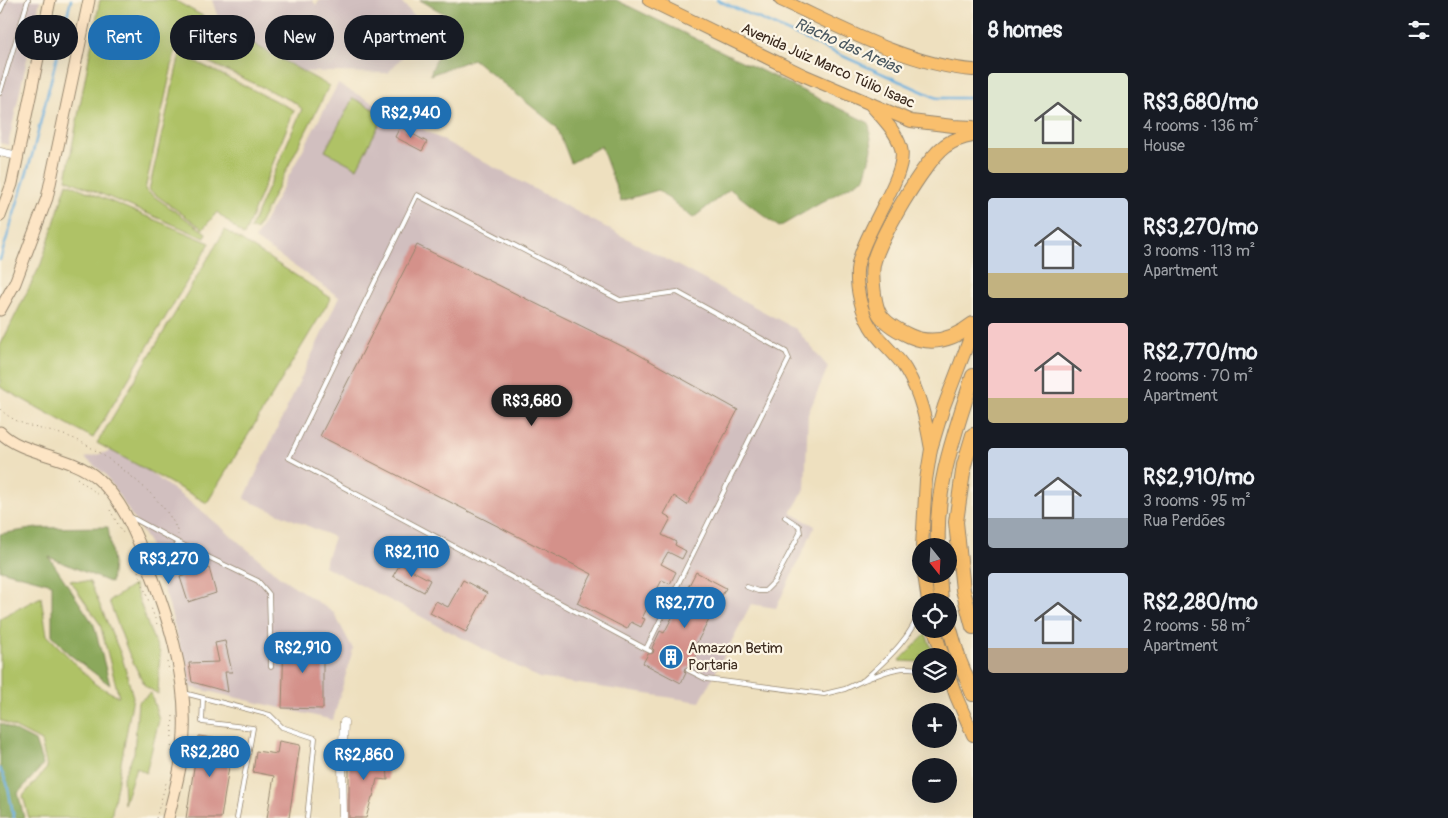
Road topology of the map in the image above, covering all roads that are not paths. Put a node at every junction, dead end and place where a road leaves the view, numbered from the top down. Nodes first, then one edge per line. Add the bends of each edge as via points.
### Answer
1 (5, 0) edge
2 (28, 0) edge
3 (50, 0) edge
4 (89, 0) edge
5 (649, 0) edge
6 (781, 0) edge
7 (659, 4) edge
8 (0, 11) edge
9 (973, 70) edge
10 (0, 93) edge
11 (871, 105) junction
12 (973, 127) edge
13 (973, 135) edge
14 (0, 152) edge
15 (18, 156) junction
16 (0, 216) edge
17 (0, 310) edge
18 (973, 324) edge
19 (973, 330) edge
20 (973, 376) edge
21 (973, 435) edge
22 (3, 437) edge
23 (931, 449) junction
24 (125, 514) junction
25 (784, 517) dead end
26 (922, 538) edge
27 (937, 538) edge
28 (179, 543) junction
29 (151, 574) junction
30 (746, 587) dead end
31 (973, 627) edge
32 (912, 628) edge
33 (953, 638) edge
34 (648, 650) joint
35 (271, 667) dead end
36 (912, 667) edge
37 (688, 670) dead end
38 (864, 680) junction
39 (182, 692) junction
40 (953, 693) edge
41 (955, 693) edge
42 (973, 694) edge
43 (956, 696) junction
44 (203, 698) junction
45 (344, 722) dead end
46 (973, 735) edge
47 (168, 818) edge
48 (237, 818) edge
49 (307, 818) edge
50 (343, 818) edge

1 - 8 lane
2 - 10 lane
3 - 15 main road
4 - 17 main road via 48,198 15,283
5 - 7 main road, Avenida Juiz Marco Túlio Isaac
6 - 9 main road via 902,54 952,68
7 - 11 main road, Avenida Juiz Marco Túlio Isaac
11 - 12 main road, Avenida Juiz Marco Túlio Isaac via 911,122
11 - 23 main road via 895,134 902,149 902,162 861,253 857,270 858,289 870,326 905,368 918,393
13 - 18 highway via 944,146 930,162 891,224 872,266 878,311 900,332 932,342 964,332
14 - 15 street
15 - 16 main road
19 - 23 main road
20 - 27 highway via 945,464 936,523
21 - 31 highway via 964,465 956,522 963,590
22 - 24 main road via 84,468 99,479
23 - 26 main road
24 - 28 lane
24 - 29 main road
25 - 30 lane via 799,526 800,533 778,574 765,591
28 - 29 lane
28 - 35 lane via 264,586 269,594
29 - 39 main road via 167,616
32 - 38 lane via 906,639
33 - 42 highway
34 - 34 lane via 789,359 786,352 677,292 620,300 417,195 289,458
36 - 38 lane via 893,669
37 - 38 lane via 706,679 824,694
39 - 44 lane
39 - 47 main road via 182,755
40 - 43 lane
41 - 43 main road
43 - 46 main road
44 - 48 lane via 202,722 253,728
44 - 49 lane via 270,714 282,727 315,738
45 - 50 street

